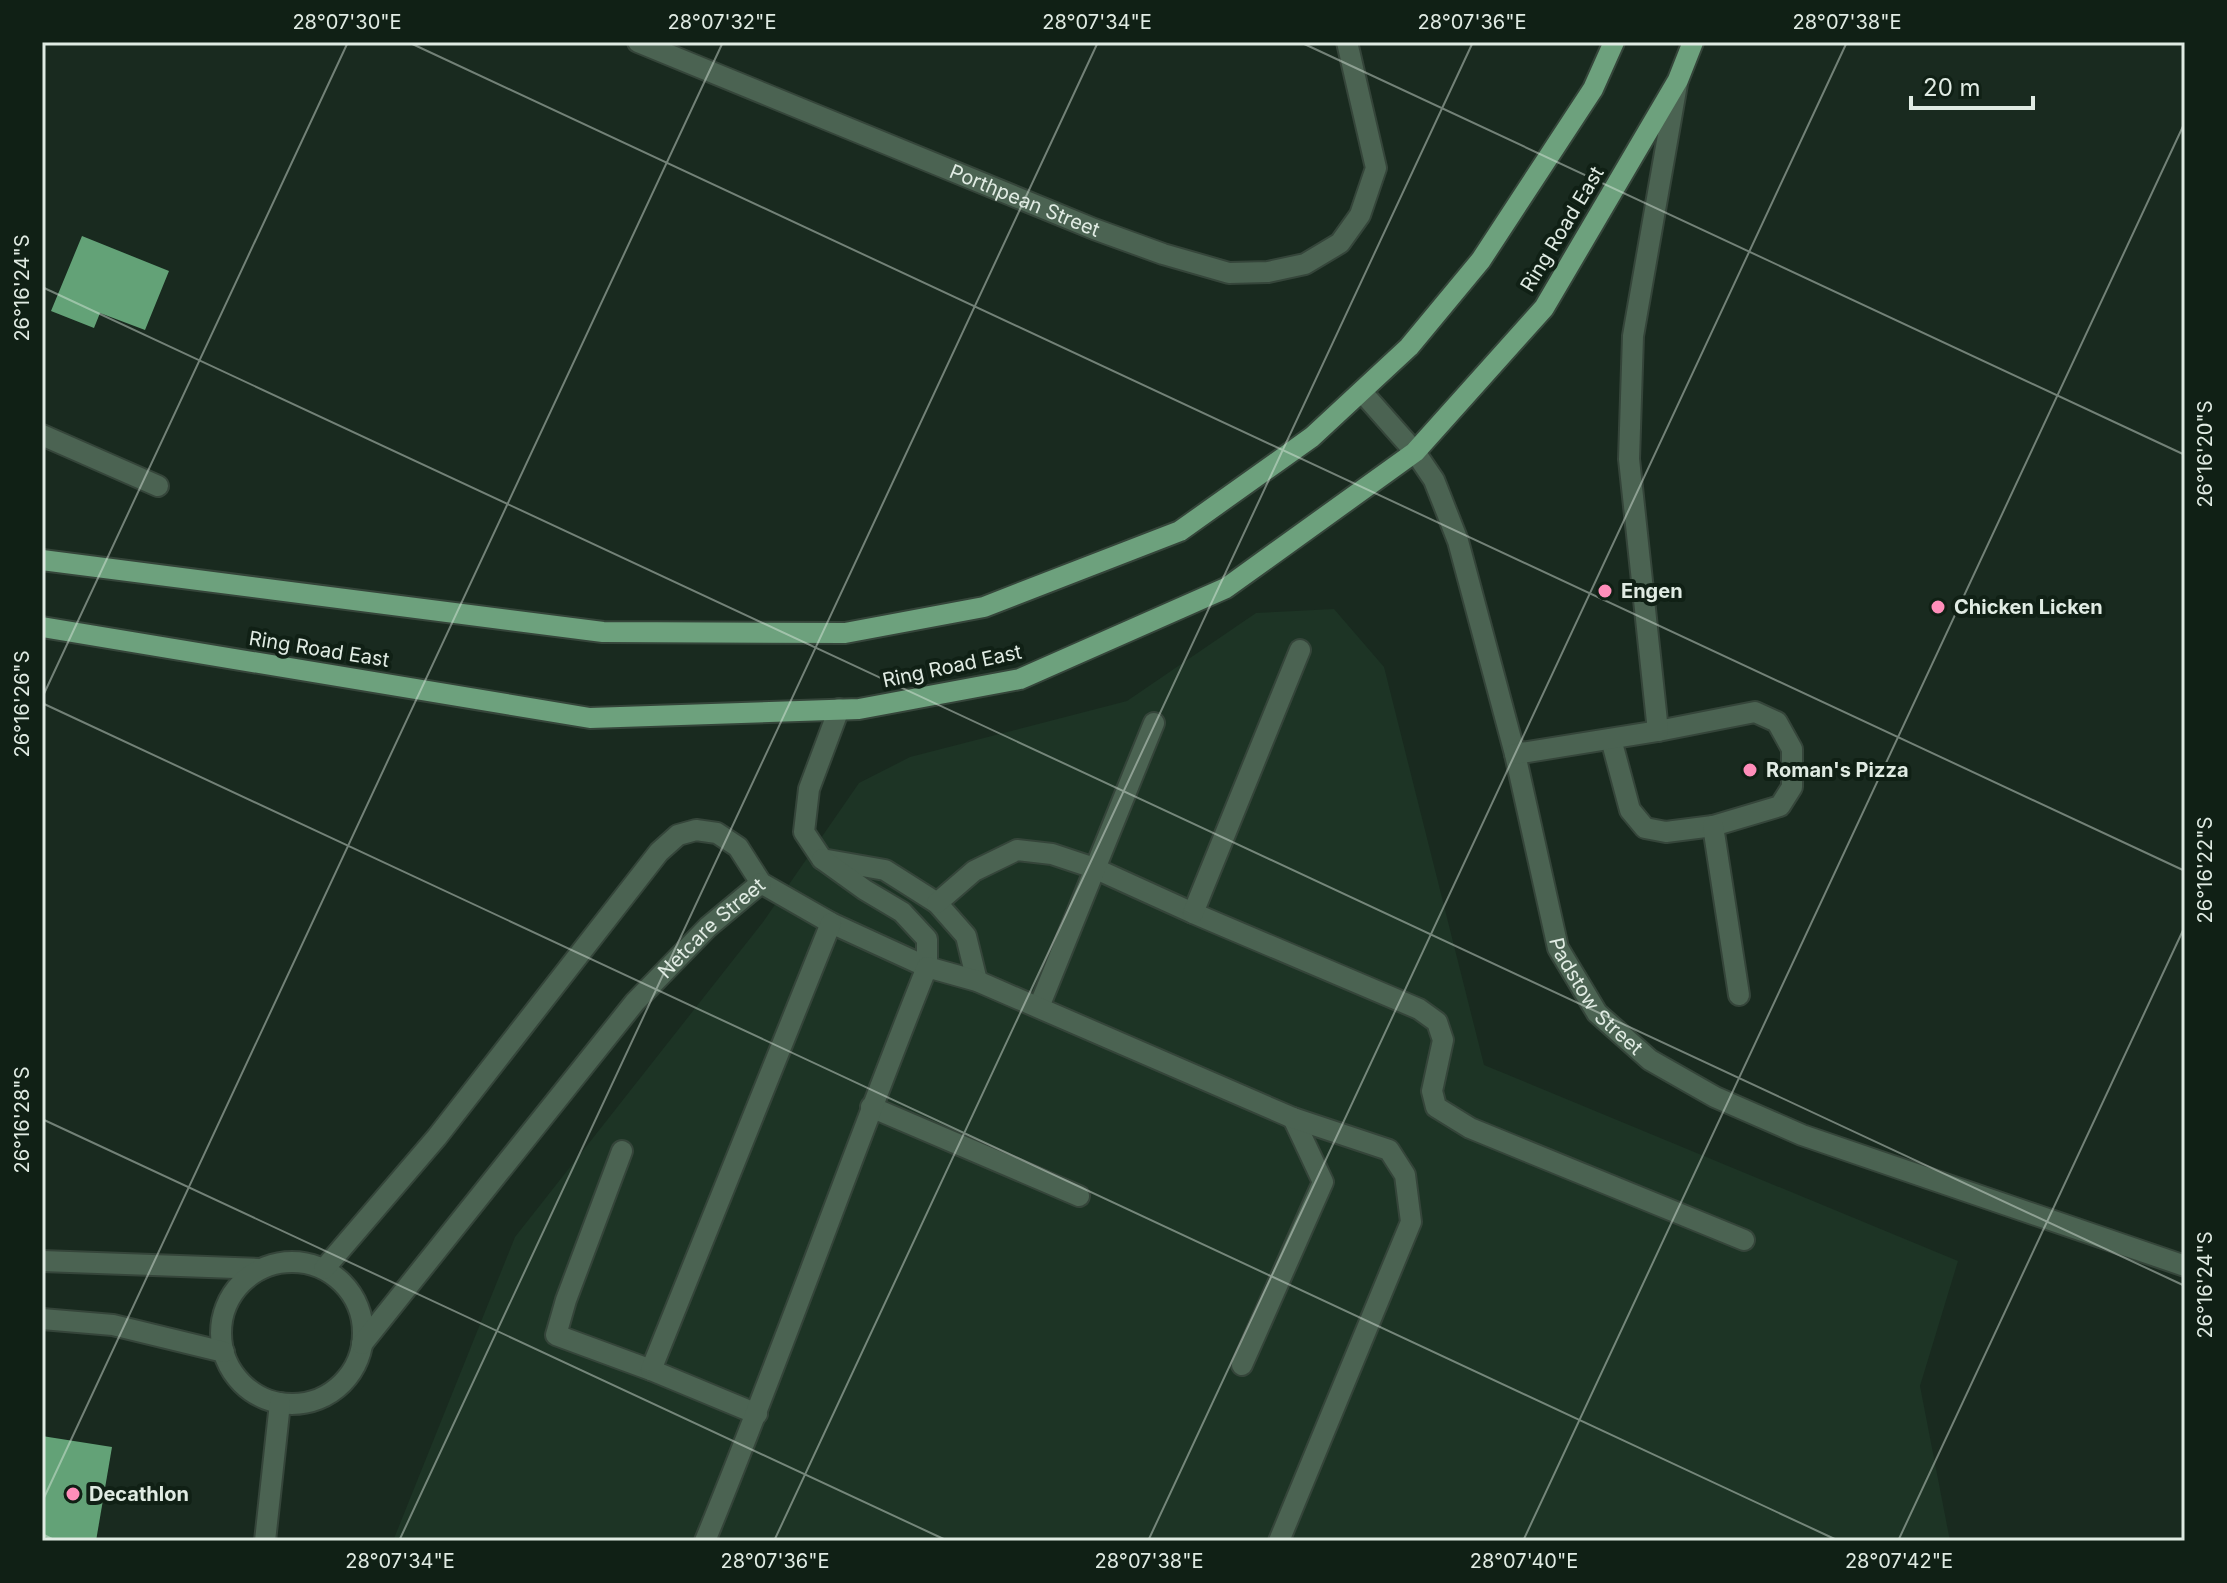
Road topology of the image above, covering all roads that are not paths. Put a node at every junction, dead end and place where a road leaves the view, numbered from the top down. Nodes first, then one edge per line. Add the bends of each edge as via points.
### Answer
1 (638, 42) edge
2 (1347, 42) edge
3 (1614, 42) edge
4 (1693, 42) edge
5 (1678, 80) junction
6 (1362, 392) junction
7 (42, 435) edge
8 (1415, 452) junction
9 (158, 486) dead end
10 (42, 560) edge
11 (42, 627) edge
12 (1300, 650) dead end
13 (839, 709) junction
14 (1154, 723) dead end
15 (1658, 731) junction
16 (1611, 739) junction
17 (1515, 754) junction
18 (1713, 826) junction
19 (822, 859) junction
20 (1094, 868) junction
21 (761, 883) junction
22 (937, 903) junction
23 (1193, 913) junction
24 (831, 923) junction
25 (927, 967) junction
26 (977, 981) junction
27 (1739, 995) dead end
28 (1039, 1007) junction
29 (871, 1107) junction
30 (1293, 1118) junction
31 (622, 1151) dead end
32 (1079, 1196) dead end
33 (1744, 1240) dead end
34 (42, 1261) edge
35 (2185, 1266) edge
36 (260, 1269) junction
37 (324, 1269) junction
38 (42, 1319) edge
39 (362, 1344) junction
40 (224, 1352) junction
41 (1242, 1365) dead end
42 (651, 1370) junction
43 (280, 1403) junction
44 (757, 1414) junction
45 (265, 1541) edge
46 (705, 1541) edge
47 (1279, 1541) edge

1 - 2 street, Porthpean Street via 1094,229 1229,273 1305,264 1340,243 1360,215 1376,168
3 - 6 main road via 1593,89 1481,260 1409,347
4 - 5 main road, Ring Road East
5 - 8 main road, Ring Road East via 1544,308
5 - 15 street via 1633,336 1629,443
6 - 8 street, Padstow Street
6 - 10 main road via 1312,437 1180,531 984,607 845,633 603,632
7 - 9 street
8 - 13 main road, Ring Road East via 1226,588 1020,679
8 - 17 street, Padstow Street via 1434,480 1458,541
11 - 13 main road, Ring Road East via 590,718
12 - 23 street
13 - 19 street via 809,789 804,832
14 - 20 street
15 - 16 street
15 - 18 street via 1755,712 1777,722 1792,749 1792,787 1780,806
16 - 17 street
16 - 18 street via 1630,810 1645,828 1666,832
17 - 35 street, Padstow Street via 1558,948 1597,1013 1650,1060 1715,1097 1802,1135
18 - 27 street
19 - 22 street via 885,870
19 - 25 street via 902,912 927,939
20 - 22 street via 1052,854 1017,850 974,871
20 - 23 street
20 - 28 street
21 - 24 street
21 - 37 street, Netcare Street via 738,847 717,833 696,830 678,835 659,852 437,1137
21 - 39 street, Netcare Street via 708,927 635,1002
22 - 26 street via 966,936
23 - 33 street via 1419,1009 1437,1022 1443,1040 1432,1091 1436,1107 1450,1118
24 - 25 street
24 - 42 street
25 - 26 street
25 - 29 street
26 - 28 street
28 - 30 street
29 - 32 street
29 - 44 street
30 - 41 street via 1323,1182
30 - 47 street via 1389,1150 1405,1175 1411,1222
31 - 42 street via 556,1335
34 - 36 street
36 - 37 street via 280,1262
36 - 40 street via 228,1300 221,1321
37 - 39 street via 355,1300
38 - 40 street via 113,1325
39 - 43 street via 342,1383 324,1396
40 - 43 street via 241,1382 258,1396
42 - 44 street
43 - 45 street
44 - 46 street

